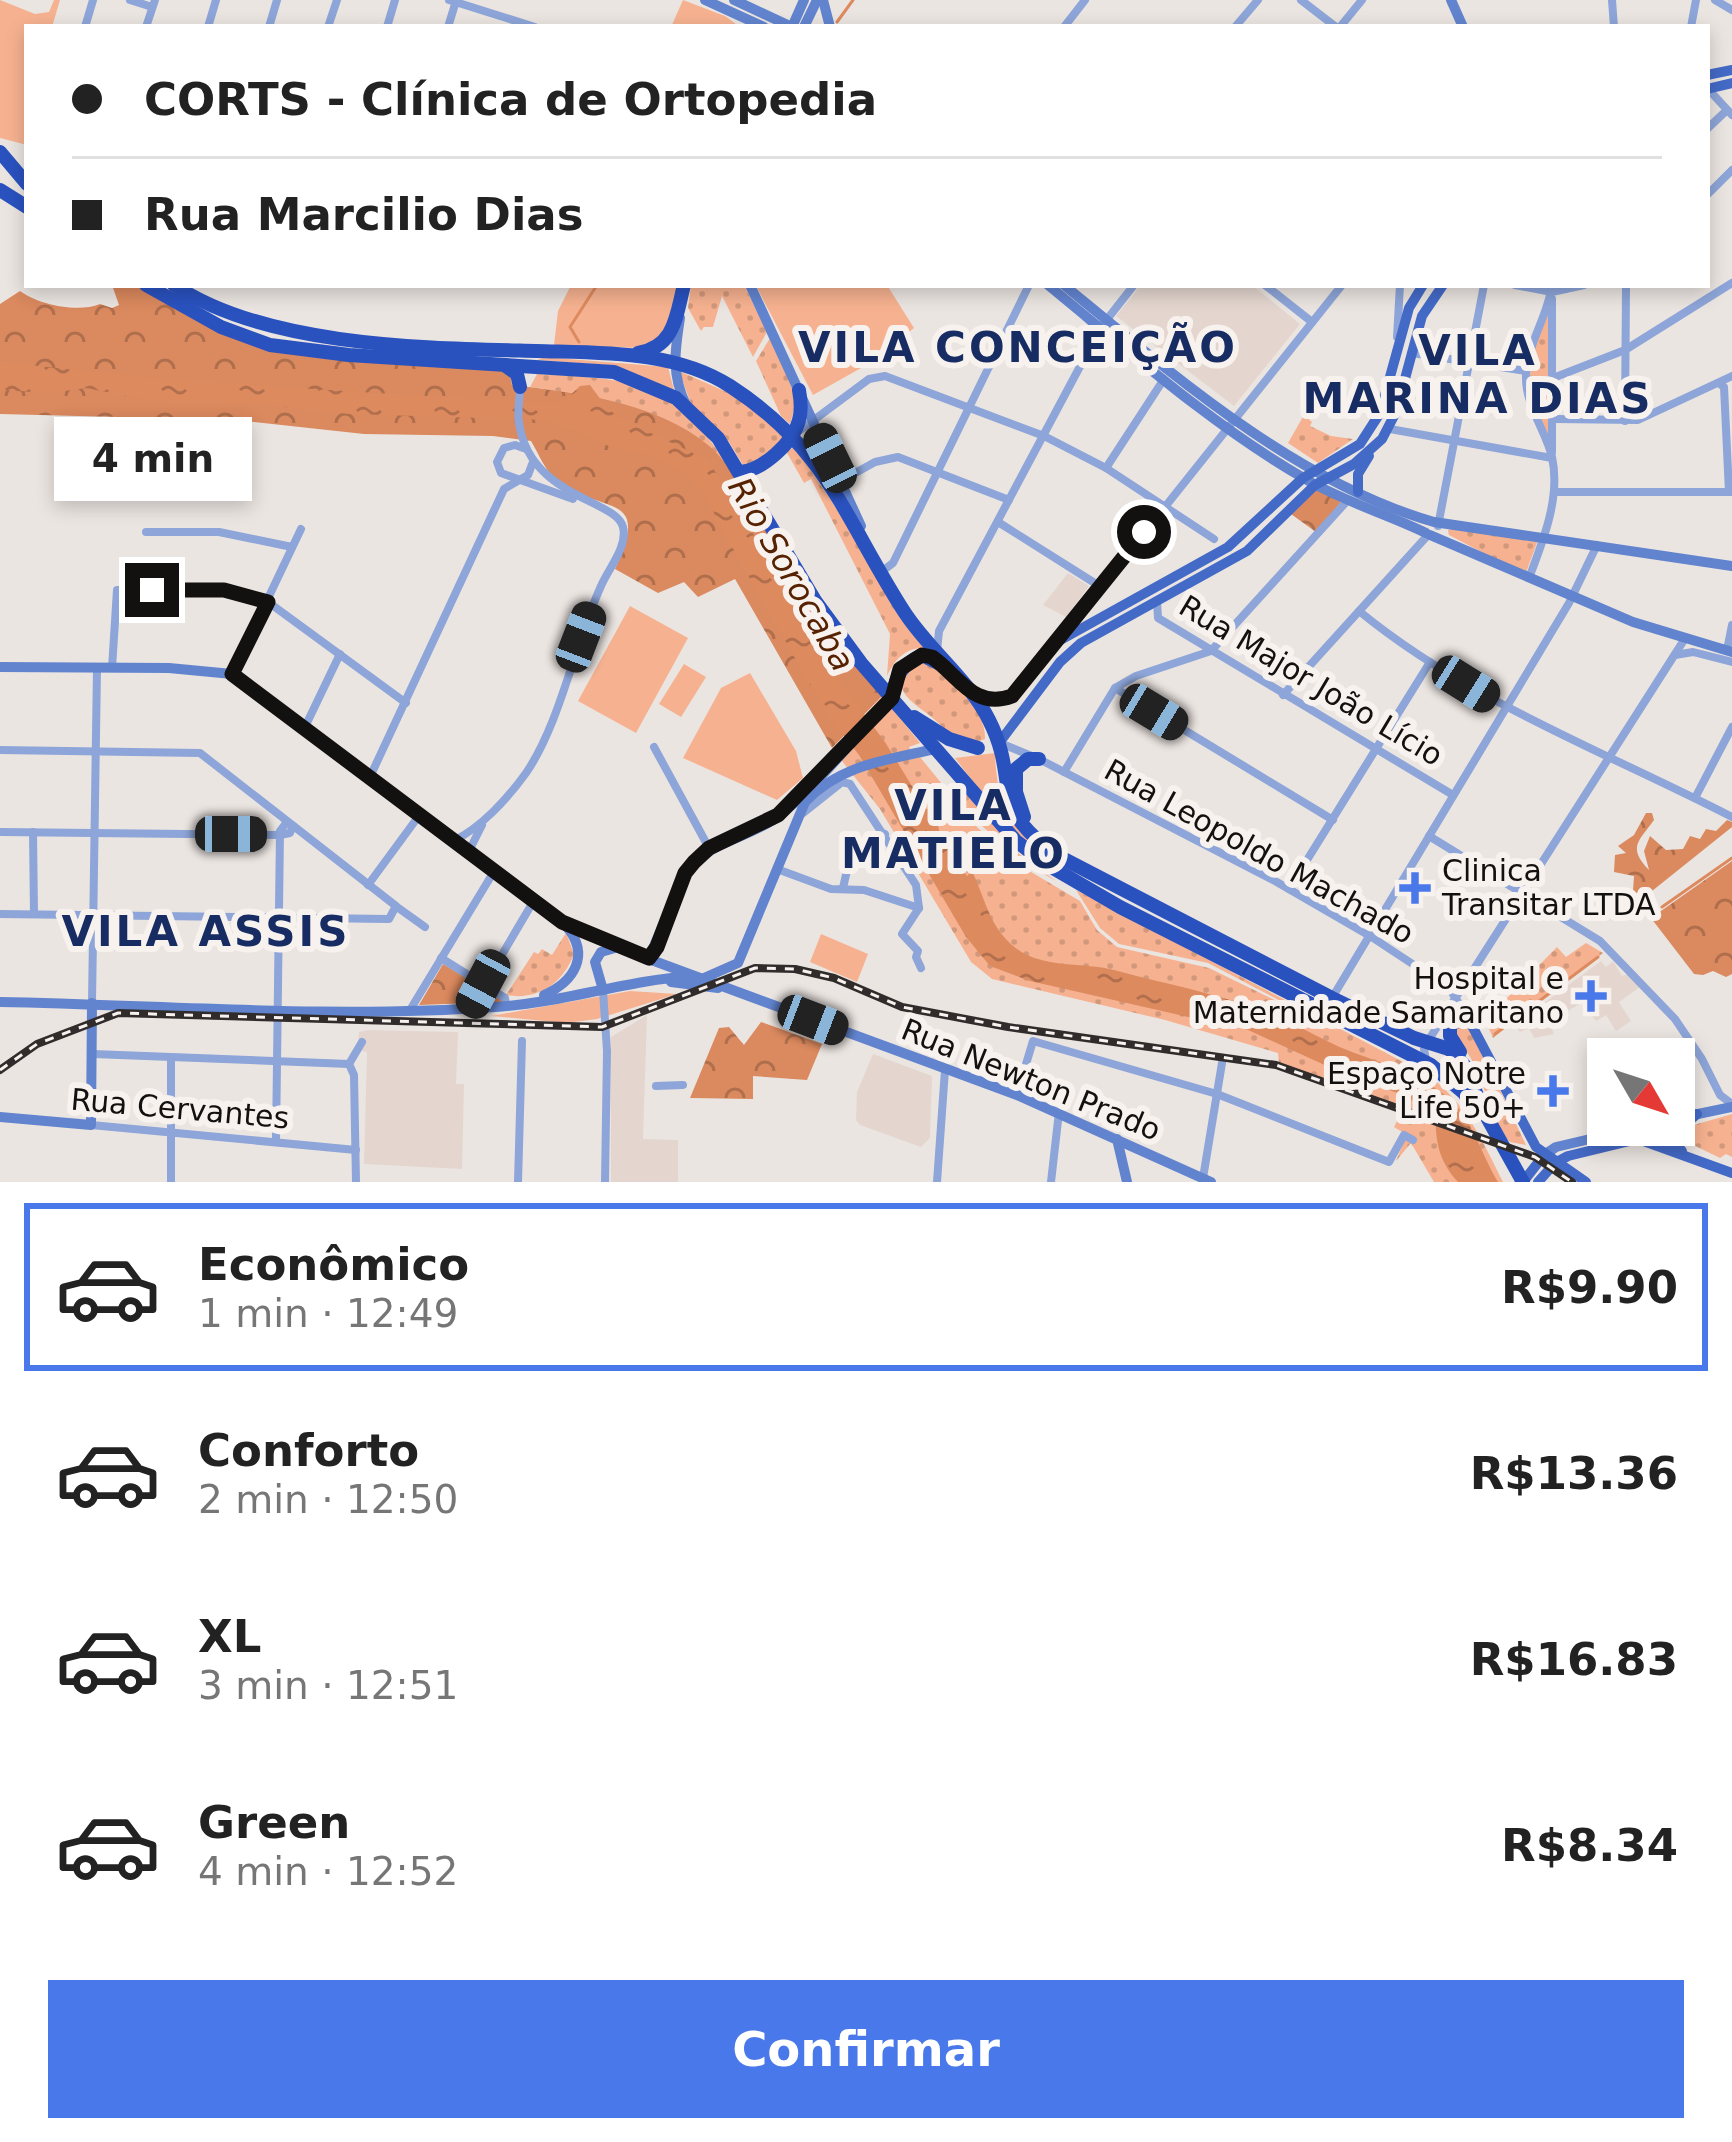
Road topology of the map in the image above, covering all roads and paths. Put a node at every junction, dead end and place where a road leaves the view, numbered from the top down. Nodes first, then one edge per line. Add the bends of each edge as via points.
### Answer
1 (130, 0) edge
2 (705, 0) edge
3 (1258, 0) edge
4 (1301, 0) edge
5 (1362, 0) edge
6 (1714, 0) edge
7 (454, 1) edge
8 (153, 3) edge
9 (736, 4) edge
10 (1732, 10) edge
11 (526, 24) edge
12 (760, 24) edge
13 (785, 24) edge
14 (1238, 24) edge
15 (1334, 24) edge
16 (1341, 24) edge
17 (1728, 83) edge
18 (1710, 92) edge
19 (1718, 100) junction
20 (1730, 112) edge
21 (1, 154) edge
22 (1732, 170) edge
23 (24, 181) edge
24 (1710, 192) edge
25 (1732, 283) edge
26 (151, 288) edge
27 (180, 288) edge
28 (684, 288) edge
29 (685, 288) edge
30 (750, 288) edge
31 (1027, 288) edge
32 (1052, 288) edge
33 (1067, 288) edge
34 (1131, 288) edge
35 (1269, 288) edge
36 (1340, 288) edge
37 (1400, 288) edge
38 (1420, 288) edge
39 (1441, 288) edge
40 (1483, 288) edge
41 (1552, 288) edge
42 (1626, 288) edge
43 (1312, 322) junction
44 (1104, 323) junction
45 (1397, 346) junction
46 (1625, 350) junction
47 (550, 351) junction
48 (1412, 353) junction
49 (616, 355) junction
50 (1469, 360) junction
51 (674, 362) junction
52 (514, 366) junction
53 (541, 368) junction
54 (1526, 371) junction
55 (1732, 376) edge
56 (1553, 379) junction
57 (1164, 380) junction
58 (1720, 383) junction
59 (520, 387) junction
60 (800, 390) junction
61 (687, 408) junction
62 (966, 409) junction
63 (812, 419) junction
64 (1554, 419) junction
65 (1624, 421) junction
66 (1231, 423) junction
67 (519, 424) junction
68 (1390, 430) junction
69 (1044, 436) junction
70 (792, 437) junction
71 (1454, 440) junction
72 (1549, 443) junction
73 (504, 448) junction
74 (1373, 448) junction
75 (531, 453) junction
76 (1552, 457) junction
77 (1106, 468) junction
78 (936, 470) junction
79 (740, 472) junction
80 (1303, 478) junction
81 (1317, 478) junction
82 (1331, 478) junction
83 (514, 481) junction
84 (841, 481) junction
85 (1554, 492) junction
86 (1730, 492) edge
87 (1353, 496) junction
88 (580, 500) junction
89 (1010, 500) junction
90 (1166, 505) junction
91 (998, 522) junction
92 (1432, 528) junction
93 (301, 529) dead end
94 (146, 532) dead end
95 (1542, 537) junction
96 (1214, 539) dead end
97 (1596, 544) junction
98 (292, 548) junction
99 (872, 551) junction
100 (1732, 566) edge
101 (881, 572) junction
102 (1528, 579) junction
103 (1101, 587) junction
104 (1571, 598) junction
105 (268, 602) junction
106 (1157, 602) junction
107 (1359, 611) junction
108 (1732, 625) edge
109 (1057, 642) junction
110 (1689, 645) junction
111 (934, 650) junction
112 (1210, 650) junction
113 (340, 654) junction
114 (1730, 655) edge
115 (1430, 662) junction
116 (0, 667) edge
117 (97, 668) junction
118 (112, 668) junction
119 (232, 674) junction
120 (959, 680) junction
121 (1115, 688) junction
122 (1283, 695) junction
123 (892, 698) junction
124 (976, 698) junction
125 (406, 703) junction
126 (1506, 708) junction
127 (904, 712) junction
128 (1732, 727) edge
129 (304, 731) junction
130 (999, 743) junction
131 (655, 747) dead end
132 (978, 748) junction
133 (935, 749) junction
134 (0, 750) edge
135 (1377, 750) junction
136 (96, 751) junction
137 (1611, 756) junction
138 (1040, 759) junction
139 (1064, 772) junction
140 (368, 779) junction
141 (1453, 795) junction
142 (1695, 798) junction
143 (490, 814) junction
144 (418, 817) junction
145 (800, 817) junction
146 (1732, 817) edge
147 (1333, 820) junction
148 (771, 821) junction
149 (291, 823) junction
150 (0, 832) edge
151 (33, 832) junction
152 (95, 833) junction
153 (885, 834) junction
154 (280, 835) junction
155 (792, 836) junction
156 (1429, 836) junction
157 (1032, 838) junction
158 (453, 841) junction
159 (709, 848) junction
160 (468, 853) junction
161 (778, 869) junction
162 (493, 873) junction
163 (368, 884) junction
164 (843, 888) junction
165 (1289, 889) junction
166 (1524, 893) junction
167 (533, 902) junction
168 (919, 908) junction
169 (394, 912) junction
170 (0, 914) edge
171 (34, 914) junction
172 (94, 915) junction
173 (280, 920) junction
174 (562, 922) junction
175 (425, 927) dead end
176 (1370, 936) junction
177 (619, 948) junction
178 (441, 958) junction
179 (649, 958) junction
180 (921, 968) dead end
181 (729, 970) junction
182 (700, 977) junction
183 (644, 979) junction
184 (483, 984) junction
185 (729, 988) junction
186 (603, 990) junction
187 (1457, 998) junction
188 (0, 1002) edge
189 (519, 1004) junction
190 (1329, 1005) junction
191 (97, 1007) junction
192 (501, 1007) junction
193 (280, 1009) junction
194 (470, 1009) junction
195 (410, 1010) junction
196 (1470, 1022) junction
197 (1428, 1041) junction
198 (362, 1042) dead end
199 (522, 1042) dead end
200 (92, 1054) junction
201 (172, 1058) junction
202 (279, 1060) junction
203 (1222, 1063) dead end
204 (349, 1064) junction
205 (1431, 1065) junction
206 (945, 1070) junction
207 (1474, 1083) junction
208 (683, 1085) dead end
209 (656, 1086) dead end
210 (1217, 1094) junction
211 (1017, 1095) junction
212 (1732, 1106) edge
213 (1059, 1112) junction
214 (1697, 1114) joint
215 (0, 1118) edge
216 (92, 1125) junction
217 (171, 1132) junction
218 (1117, 1138) junction
219 (277, 1140) junction
220 (1413, 1140) dead end
221 (1587, 1140) edge
222 (1135, 1147) junction
223 (356, 1150) junction
224 (1687, 1155) junction
225 (1123, 1158) junction
226 (1549, 1159) junction
227 (1732, 1172) edge
228 (1533, 1179) edge
229 (1207, 1180) edge
230 (171, 1182) edge
231 (356, 1182) edge
232 (518, 1182) edge
233 (605, 1182) edge
234 (937, 1182) edge
235 (1051, 1182) edge
236 (1127, 1182) edge
237 (1513, 1182) edge
238 (1586, 1182) edge

1 - 8 street
2 - 9 main road
3 - 14 street
4 - 15 street
5 - 16 street
6 - 10 street
7 - 11 street
9 - 12 main road
9 - 13 main road
17 - 19 street
18 - 19 street
19 - 20 street
21 - 23 highway
22 - 24 street
25 - 46 street
26 - 52 highway via 270,345
27 - 47 highway via 248,321 302,334
28 - 49 highway via 668,339 653,350
29 - 51 main road
30 - 60 main road
31 - 62 street
32 - 44 main road
33 - 44 main road
34 - 44 street
35 - 43 street
36 - 43 street
37 - 45 street
38 - 45 main road
39 - 48 main road via 1425,308
40 - 50 street
41 - 54 street
41 - 56 street
42 - 46 street
43 - 66 street
44 - 57 main road
44 - 66 main road
44 - 69 street
45 - 81 main road via 1375,426
46 - 56 street
46 - 65 street
47 - 49 highway
47 - 52 highway
48 - 50 street
48 - 68 main road
49 - 51 highway
50 - 54 street
50 - 71 street
51 - 61 main road
51 - 70 highway via 728,385
52 - 53 highway
52 - 59 highway
53 - 59 highway
53 - 61 highway via 614,372
54 - 72 street
55 - 58 street
56 - 64 street
57 - 66 main road
57 - 77 street
58 - 65 street
58 - 86 street
59 - 67 street
60 - 63 main road
60 - 70 highway
61 - 79 highway
62 - 63 street via 878,376
62 - 69 street
62 - 78 street
63 - 70 street
63 - 84 main road
64 - 65 street
64 - 72 street
66 - 80 main road
66 - 81 main road
66 - 90 street
67 - 73 street
67 - 75 street
68 - 71 street
68 - 74 main road
69 - 77 street
69 - 89 street
70 - 79 highway
70 - 99 highway
71 - 76 street
71 - 92 street
72 - 76 street
73 - 75 street
73 - 83 street via 498,468
74 - 82 main road
74 - 87 main road
75 - 83 street via 531,470
75 - 88 street via 551,482
76 - 85 street
77 - 90 street
78 - 84 street via 886,458
78 - 89 street
78 - 101 street
79 - 123 highway via 816,602
80 - 81 main road
80 - 109 main road via 1228,547
81 - 82 main road
81 - 87 main road
81 - 106 main road via 1246,551
82 - 87 main road
83 - 88 street
83 - 125 street
84 - 99 main road
85 - 86 street
85 - 95 street
87 - 92 main road
87 - 112 street
88 - 143 street via 613,512 623,541 536,757
89 - 91 street
90 - 96 street
90 - 103 street
91 - 103 street
91 - 111 street
92 - 95 main road
92 - 102 main road
92 - 107 street
93 - 98 street
94 - 98 street via 219,532
95 - 97 main road
95 - 102 street
97 - 100 main road
97 - 104 street
98 - 105 street
99 - 101 highway
101 - 111 highway
102 - 104 main road
103 - 109 street
104 - 110 main road
104 - 126 street
105 - 113 street
105 - 118 street via 224,590 117,590
105 - 119 street
106 - 112 street, Rua Major João Lício via 1158,618
106 - 130 main road via 1070,652
107 - 115 street
107 - 122 street
108 - 114 street
109 - 124 main road via 1012,696
110 - 114 main road
110 - 137 street
111 - 120 highway
112 - 121 street
112 - 122 street, Rua Major João Lício
113 - 125 street
113 - 129 street
115 - 126 street
115 - 135 street
116 - 117 main road
117 - 118 main road
117 - 136 street
118 - 119 main road
119 - 129 main road, Rua Newton Prado
120 - 123 highway via 922,655 900,669
120 - 124 highway
121 - 139 street
121 - 147 street
122 - 135 street, Rua Major João Lício
123 - 127 highway
123 - 148 main road
124 - 130 highway
125 - 140 street
126 - 137 street
126 - 141 street
127 - 132 highway
127 - 133 highway
128 - 142 street
129 - 140 main road, Rua Newton Prado
130 - 132 highway
130 - 138 street, Rua Leopoldo Machado
130 - 157 highway via 1007,797
131 - 159 street
132 - 133 highway
133 - 145 main road via 845,770 820,786
133 - 190 highway via 1046,864 1286,992
134 - 136 street
135 - 141 street, Rua Major João Lício
135 - 147 street
136 - 149 street via 200,752
136 - 152 street
137 - 142 street
137 - 166 street
138 - 139 street, Rua Leopoldo Machado
138 - 157 highway via 1022,762 1015,777
139 - 165 street, Rua Leopoldo Machado
140 - 144 main road, Rua Newton Prado
141 - 156 street
142 - 146 street
143 - 158 street
143 - 160 street
144 - 158 main road, Rua Newton Prado
144 - 163 street
145 - 153 street via 846,781
145 - 155 main road
147 - 165 street
148 - 155 main road
148 - 159 main road
149 - 154 street via 290,833
149 - 163 street
150 - 151 street
151 - 152 street
151 - 171 street
152 - 154 street
152 - 172 street
153 - 164 street via 848,866
153 - 168 street via 916,885
154 - 173 street
155 - 161 main road
156 - 166 street
156 - 176 street
157 - 190 highway
158 - 160 main road, Rua Newton Prado
159 - 179 main road via 685,873
160 - 162 main road, Rua Newton Prado
161 - 164 street
161 - 181 main road
162 - 167 main road, Rua Newton Prado
162 - 178 street
163 - 169 street
164 - 168 street
165 - 176 street, Rua Leopoldo Machado
166 - 187 street
166 - 212 street via 1626,965 1675,1019
167 - 174 main road, Rua Newton Prado
167 - 184 street
168 - 180 street via 902,934
169 - 173 street
169 - 175 street
170 - 171 street
171 - 172 street
172 - 173 street
172 - 191 street
173 - 193 street
174 - 177 main road, Rua Newton Prado
174 - 189 main road via 581,953 576,969 551,993
176 - 187 street, Rua Leopoldo Machado
176 - 190 street
177 - 179 main road, Rua Newton Prado
177 - 186 main road via 606,948 595,962
178 - 184 street
178 - 195 street
179 - 182 main road, Rua Newton Prado
181 - 182 main road
181 - 185 main road
182 - 183 main road
182 - 185 main road, Rua Newton Prado
183 - 185 main road
183 - 186 main road
184 - 192 street via 505,998
184 - 194 street
185 - 206 main road, Rua Newton Prado
186 - 189 main road
186 - 233 street
187 - 196 street, Rua Leopoldo Machado
187 - 197 street
188 - 191 main road
189 - 192 main road
190 - 197 highway
190 - 205 highway
191 - 193 main road
191 - 200 main road
192 - 194 main road
193 - 195 main road
193 - 202 street
194 - 195 main road
196 - 207 highway via 1454,1020 1449,1032
196 - 226 main road, Rua Leopoldo Machado via 1533,1144
197 - 205 street via 1423,1054
197 - 207 highway via 1458,1057
198 - 204 street
199 - 232 street
200 - 201 street
200 - 216 main road
201 - 202 street
201 - 217 street
202 - 204 street
202 - 219 street
203 - 210 street
204 - 223 street
205 - 237 highway via 1471,1102
206 - 211 main road, Rua Newton Prado
206 - 234 street
207 - 228 highway via 1483,1110
208 - 209 street
210 - 211 street via 1033,1041
210 - 220 street via 1389,1162 1404,1135
210 - 229 street
211 - 213 main road, Rua Newton Prado
212 - 214 main road
213 - 218 main road, Rua Newton Prado
213 - 235 street
214 - 224 main road via 1674,1133
215 - 216 main road, Rua Cervantes
216 - 217 street, Rua Cervantes
217 - 219 street, Rua Cervantes
217 - 230 street
218 - 222 main road, Rua Newton Prado
218 - 225 main road
219 - 223 street, Rua Cervantes
221 - 226 main road via 1556,1147
222 - 225 main road
222 - 229 main road, Rua Newton Prado
223 - 231 street
224 - 226 main road via 1638,1139
224 - 227 main road
225 - 236 main road
226 - 228 main road
226 - 238 main road

